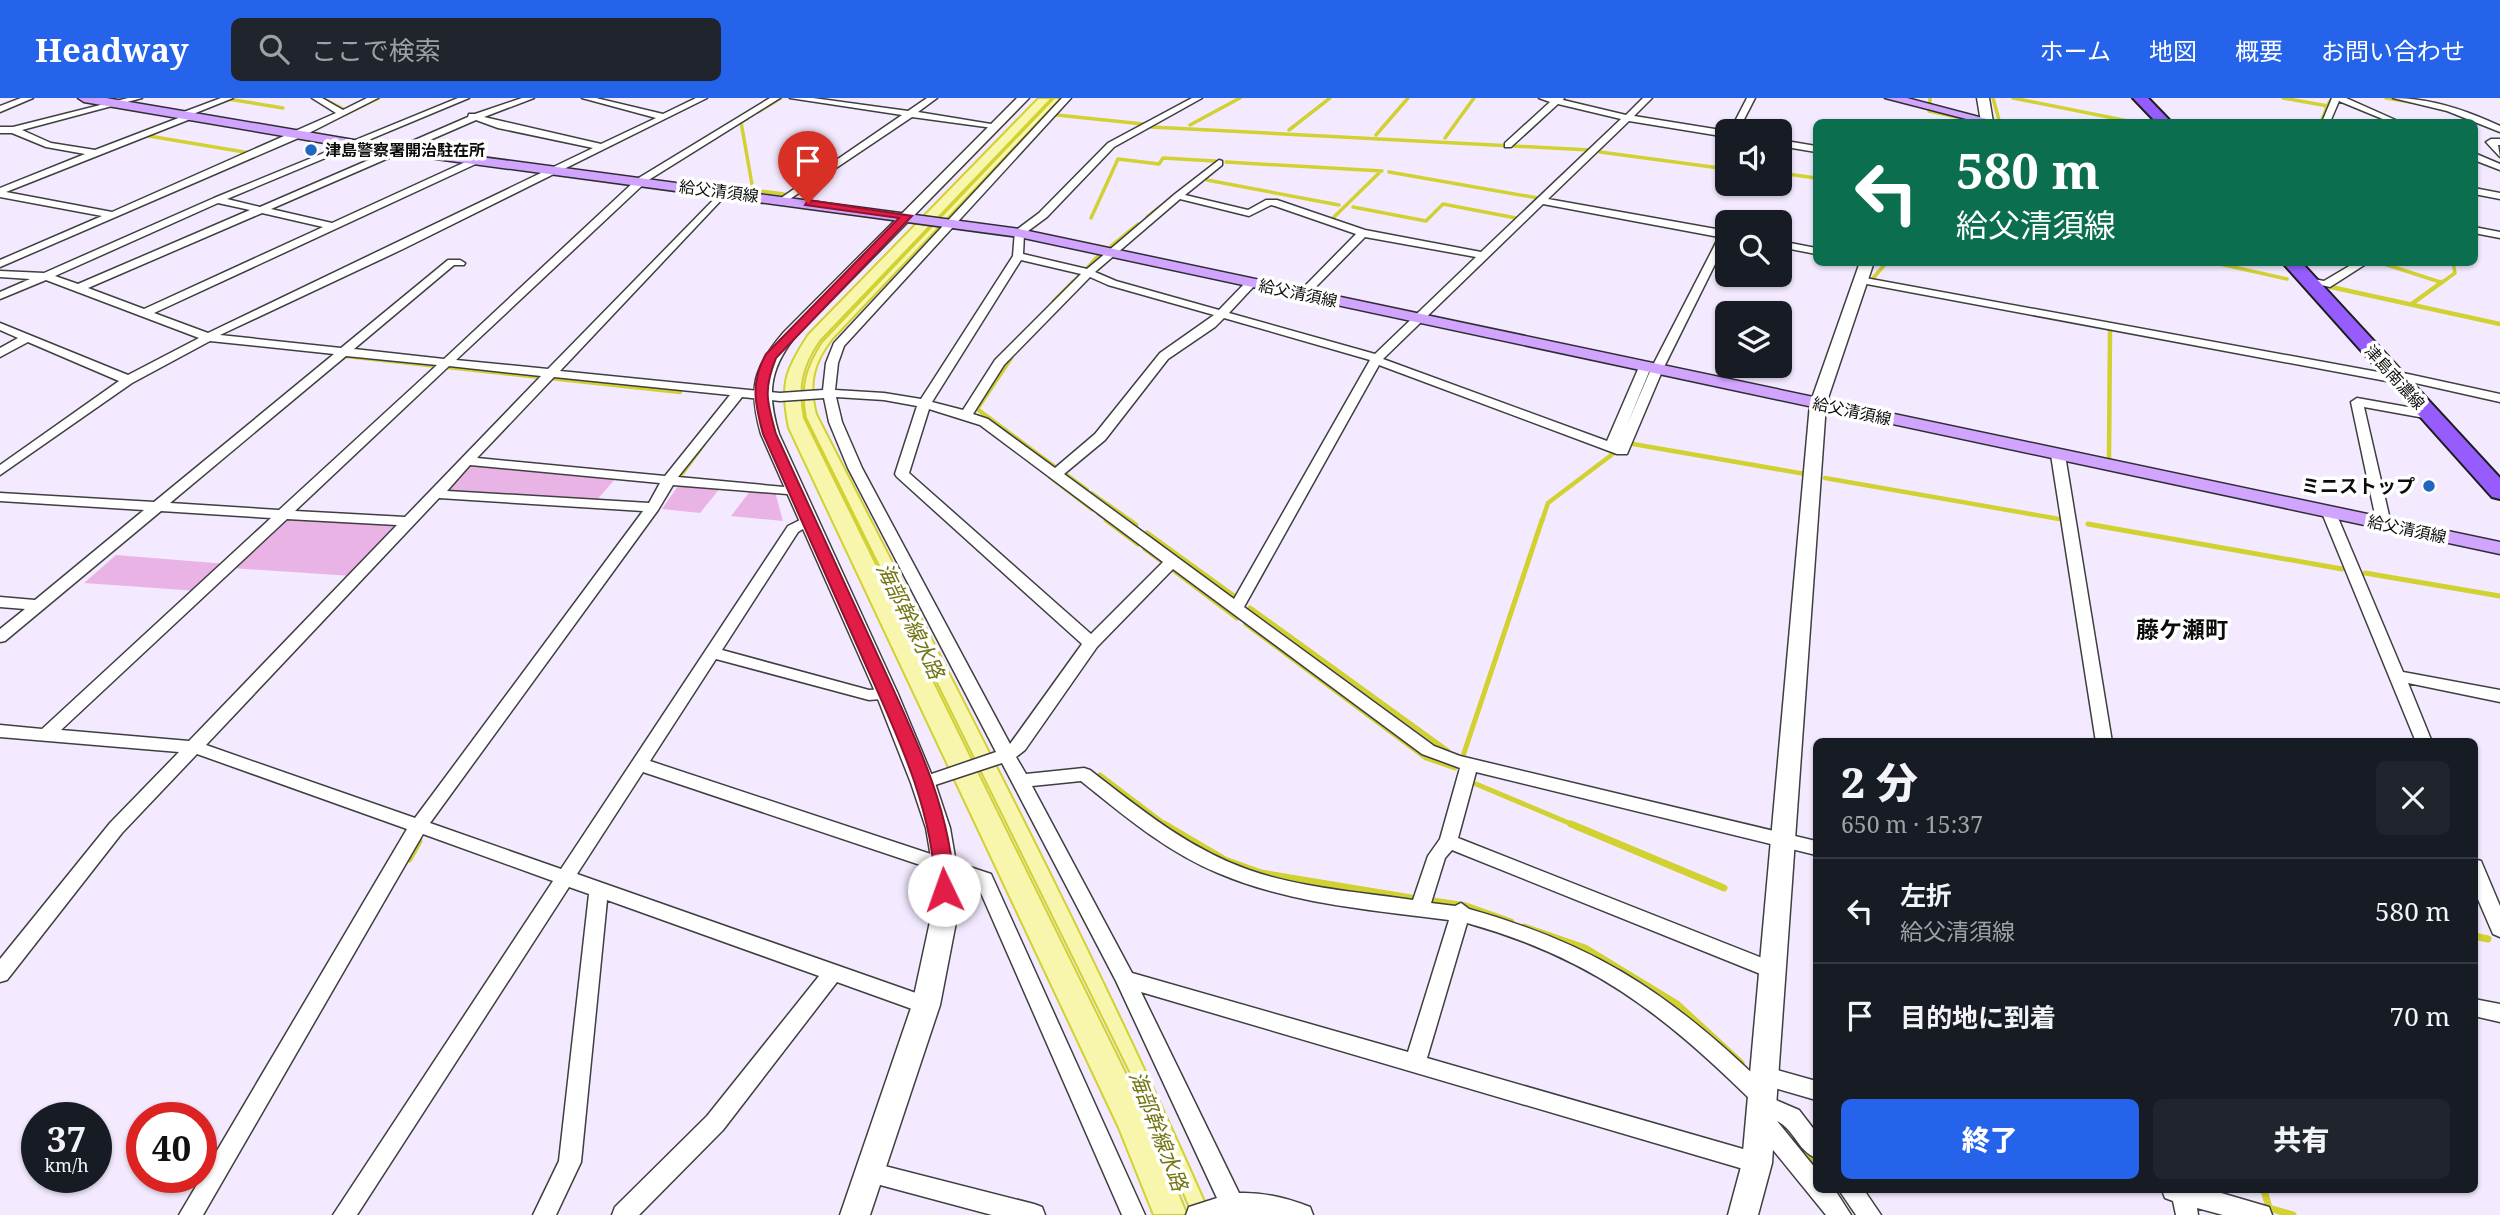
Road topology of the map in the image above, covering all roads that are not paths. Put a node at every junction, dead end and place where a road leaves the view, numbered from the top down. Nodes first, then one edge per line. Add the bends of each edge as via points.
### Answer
1 (29, 98) edge
2 (85, 98) edge
3 (138, 98) edge
4 (229, 98) edge
5 (316, 98) edge
6 (374, 98) edge
7 (465, 98) edge
8 (530, 98) edge
9 (586, 98) edge
10 (703, 98) edge
11 (776, 98) edge
12 (794, 98) edge
13 (933, 98) edge
14 (1023, 98) edge
15 (1067, 98) edge
16 (1198, 98) edge
17 (1543, 98) edge
18 (1648, 98) edge
19 (1751, 98) edge
20 (1891, 98) edge
21 (1983, 98) edge
22 (2140, 98) edge
23 (2337, 98) edge
24 (2397, 98) edge
25 (1558, 100) edge
26 (2419, 100) edge
27 (117, 103) junction
28 (0, 109) edge
29 (439, 109) junction
30 (344, 113) junction
31 (910, 114) junction
32 (186, 115) junction
33 (476, 117) junction
34 (663, 117) junction
35 (1629, 118) junction
36 (1740, 119) edge
37 (1977, 119) edge
38 (1988, 119) edge
39 (2161, 119) edge
40 (2327, 119) edge
41 (2389, 119) edge
42 (993, 125) junction
43 (0, 130) edge
44 (13, 130) junction
45 (2500, 130) edge
46 (1715, 132) edge
47 (300, 134) junction
48 (2500, 142) edge
49 (354, 144) junction
50 (1508, 145) dead end
51 (1792, 145) edge
52 (600, 147) junction
53 (1813, 148) edge
54 (400, 150) junction
55 (91, 153) junction
56 (2500, 154) edge
57 (2478, 158) edge
58 (477, 160) junction
59 (1219, 163) dead end
60 (2500, 167) edge
61 (553, 170) junction
62 (641, 181) junction
63 (0, 191) edge
64 (724, 192) junction
65 (2478, 192) edge
66 (1178, 196) junction
67 (2500, 196) edge
68 (217, 200) junction
69 (784, 200) junction
70 (1541, 201) junction
71 (260, 209) junction
72 (112, 215) junction
73 (912, 217) junction
74 (949, 222) junction
75 (333, 226) junction
76 (2478, 231) edge
77 (1020, 233) junction
78 (1363, 233) junction
79 (1715, 233) edge
80 (2500, 236) edge
81 (1792, 246) edge
82 (1813, 250) edge
83 (1111, 252) junction
84 (1715, 255) edge
85 (1018, 256) junction
86 (1485, 256) junction
87 (0, 264) edge
88 (2295, 266) edge
89 (2357, 266) edge
90 (1087, 273) junction
91 (1862, 273) edge
92 (0, 274) edge
93 (46, 276) junction
94 (2308, 281) junction
95 (1251, 283) junction
96 (79, 288) junction
97 (1303, 294) junction
98 (0, 296) edge
99 (144, 313) junction
100 (1222, 315) junction
101 (1420, 318) junction
102 (0, 326) edge
103 (27, 338) junction
104 (211, 338) junction
105 (0, 353) edge
106 (349, 355) junction
107 (1377, 359) junction
108 (443, 366) junction
109 (1651, 368) junction
110 (2395, 376) junction
111 (547, 378) junction
112 (128, 380) junction
113 (822, 392) junction
114 (738, 393) junction
115 (759, 395) junction
116 (2500, 398) edge
117 (924, 404) junction
118 (1818, 404) junction
119 (966, 415) junction
120 (2430, 415) junction
121 (2058, 455) junction
122 (465, 461) junction
123 (0, 471) edge
124 (1056, 474) junction
125 (669, 480) junction
126 (795, 492) junction
127 (2500, 492) edge
128 (436, 494) junction
129 (0, 497) edge
130 (163, 507) junction
131 (653, 507) junction
132 (2329, 513) junction
133 (284, 514) junction
134 (809, 521) junction
135 (410, 522) junction
136 (2384, 524) junction
137 (2500, 548) edge
138 (1172, 561) junction
139 (0, 602) edge
140 (38, 605) junction
141 (1236, 608) junction
142 (0, 637) edge
143 (1091, 643) junction
144 (0, 650) edge
145 (713, 653) junction
146 (2397, 676) junction
147 (887, 694) junction
148 (2500, 696) edge
149 (0, 731) edge
150 (46, 734) junction
151 (2103, 738) edge
152 (2422, 738) edge
153 (195, 747) junction
154 (1003, 756) junction
155 (639, 764) junction
156 (1469, 765) junction
157 (1022, 781) junction
158 (923, 783) junction
159 (419, 825) junction
160 (1784, 840) junction
161 (1447, 841) junction
162 (1813, 847) edge
163 (944, 863) junction
164 (2478, 876) edge
165 (565, 877) junction
166 (599, 889) junction
167 (1420, 908) junction
168 (1460, 913) junction
169 (2500, 929) edge
170 (1773, 971) junction
171 (833, 973) junction
172 (0, 974) edge
173 (1125, 979) junction
174 (926, 1005) junction
175 (2478, 1008) edge
176 (2500, 1013) edge
177 (1415, 1064) junction
178 (1813, 1090) edge
179 (1761, 1098) junction
180 (1813, 1144) edge
181 (1756, 1163) junction
182 (869, 1172) junction
183 (1813, 1180) edge
184 (1823, 1193) edge
185 (1852, 1193) edge
186 (2182, 1197) edge
187 (1230, 1208) edge
188 (190, 1215) edge
189 (344, 1215) edge
190 (544, 1215) edge
191 (623, 1215) edge
192 (855, 1215) edge
193 (1034, 1215) edge
194 (1134, 1215) edge
195 (1196, 1215) edge
196 (1301, 1215) edge
197 (1743, 1215) edge
198 (1840, 1215) edge
199 (1870, 1215) edge
200 (2262, 1215) edge

1 - 28 street
2 - 27 main road, 給父清須線
3 - 27 street
4 - 32 street
5 - 30 street
6 - 30 street
7 - 29 street
8 - 33 street
9 - 34 street
10 - 34 street
11 - 62 street
12 - 31 street
13 - 31 street
14 - 42 street
15 - 74 street
16 - 77 street via 1111,145
17 - 25 street
18 - 35 street
19 - 36 street
20 - 37 main road
21 - 38 street
22 - 39 main road
23 - 40 street
23 - 41 street
24 - 26 street
25 - 35 street
25 - 50 street
26 - 45 street
27 - 32 main road, 給父清須線
27 - 44 street
29 - 33 street
29 - 49 street
30 - 47 street
31 - 42 street
31 - 69 street
32 - 47 main road, 給父清須線
32 - 55 street
33 - 52 street
33 - 54 street
34 - 52 street
35 - 46 street
35 - 70 street
42 - 73 street
43 - 44 street
44 - 55 street via 49,145
47 - 49 main road, 給父清須線
47 - 72 street
48 - 56 street via 2491,142
49 - 54 main road, 給父清須線
49 - 68 street
51 - 53 street
52 - 61 street
54 - 58 main road, 給父清須線
54 - 71 street
55 - 63 street
57 - 60 street
58 - 61 main road, 給父清須線
58 - 75 street
59 - 66 street
61 - 62 main road, 給父清須線
61 - 104 street
62 - 64 main road, 給父清須線
62 - 108 street
63 - 72 street
64 - 69 main road, 給父清須線
64 - 111 street
65 - 67 street
66 - 78 street via 1249,213 1269,202 1277,203
66 - 83 street
68 - 71 street
68 - 93 street
69 - 73 main road, 給父清須線
70 - 79 street
70 - 86 street
71 - 75 street
71 - 96 street
72 - 87 street
73 - 74 main road, 給父清須線
73 - 115 street via 771,357
74 - 77 main road, 給父清須線
74 - 113 street via 838,345
75 - 99 street
76 - 80 street
77 - 83 main road, 給父清須線
77 - 85 street
78 - 86 street
78 - 97 street
81 - 82 street
83 - 90 street
83 - 95 main road, 給父清須線
84 - 109 street
85 - 90 street
85 - 117 street
86 - 101 street
88 - 94 main road, 津島南濃線
89 - 94 street via 2326,285
90 - 100 street
90 - 119 street via 999,363
91 - 110 street
91 - 118 street
92 - 93 street
93 - 96 street
93 - 98 street
94 - 110 main road, 津島南濃線
95 - 97 main road, 給父清須線
95 - 100 street
96 - 99 street
97 - 101 main road, 給父清須線
99 - 104 street
100 - 107 street
100 - 124 street via 1164,356 1100,437
101 - 107 street
101 - 109 main road, 給父清須線
102 - 103 street
103 - 105 street
103 - 112 street
104 - 106 street
104 - 112 street
106 - 106 street via 452,262 460,262
106 - 108 street
106 - 130 street
107 - 109 street via 1622,451
107 - 141 street
108 - 111 street
108 - 133 street
109 - 118 main road, 給父清須線
110 - 116 street
110 - 120 main road, 津島南濃線
111 - 114 street
111 - 122 street
112 - 123 street
113 - 115 street
113 - 117 street
113 - 154 street via 855,468
114 - 115 street
114 - 125 street
115 - 126 street
117 - 119 street
117 - 143 street via 902,474
118 - 121 main road, 給父清須線
118 - 160 street
119 - 124 street via 984,422
120 - 127 main road, 津島南濃線
120 - 136 street via 2357,402
121 - 132 main road, 給父清須線
121 - 151 street
122 - 125 street
122 - 128 street
124 - 138 street
125 - 126 street
125 - 131 street
126 - 134 street
128 - 131 street
128 - 135 street
129 - 130 street
130 - 133 street
130 - 140 street
130 - 144 street
131 - 159 street
132 - 136 main road, 給父清須線
132 - 146 street
133 - 135 street
133 - 150 street
134 - 145 street via 793,530
134 - 147 street
135 - 153 street
136 - 137 main road, 給父清須線
138 - 141 street
138 - 143 street
139 - 140 street
140 - 142 street
141 - 156 street via 1428,750
143 - 154 street via 1019,746
145 - 147 street via 869,695
145 - 155 street
146 - 148 street
146 - 152 street
147 - 158 street
149 - 150 street
150 - 153 street
153 - 159 street
153 - 172 street via 116,828
154 - 157 street
154 - 158 street
155 - 163 street
155 - 165 street
156 - 160 street
156 - 161 street
157 - 167 street via 1084,774 1132,814 1225,869
157 - 173 street
158 - 163 street
159 - 165 street
159 - 188 street
160 - 162 street
160 - 170 street
161 - 167 street via 1437,856
161 - 170 street
163 - 174 street via 944,916
163 - 194 street via 984,879
164 - 169 street
165 - 166 street
165 - 189 street
166 - 171 street
166 - 190 street via 570,1162
167 - 168 street
168 - 177 street
168 - 179 street via 1575,956 1651,999 1695,1033
170 - 179 street
171 - 174 street
171 - 191 street via 715,1123
173 - 177 street
173 - 187 street
174 - 182 street
175 - 176 street
177 - 181 street
178 - 179 street
179 - 180 street via 1791,1117
179 - 181 street
179 - 183 street
181 - 197 street
182 - 192 street
182 - 193 street
184 - 198 street
185 - 199 street
186 - 200 street
187 - 195 street
187 - 196 street via 1278,1207

